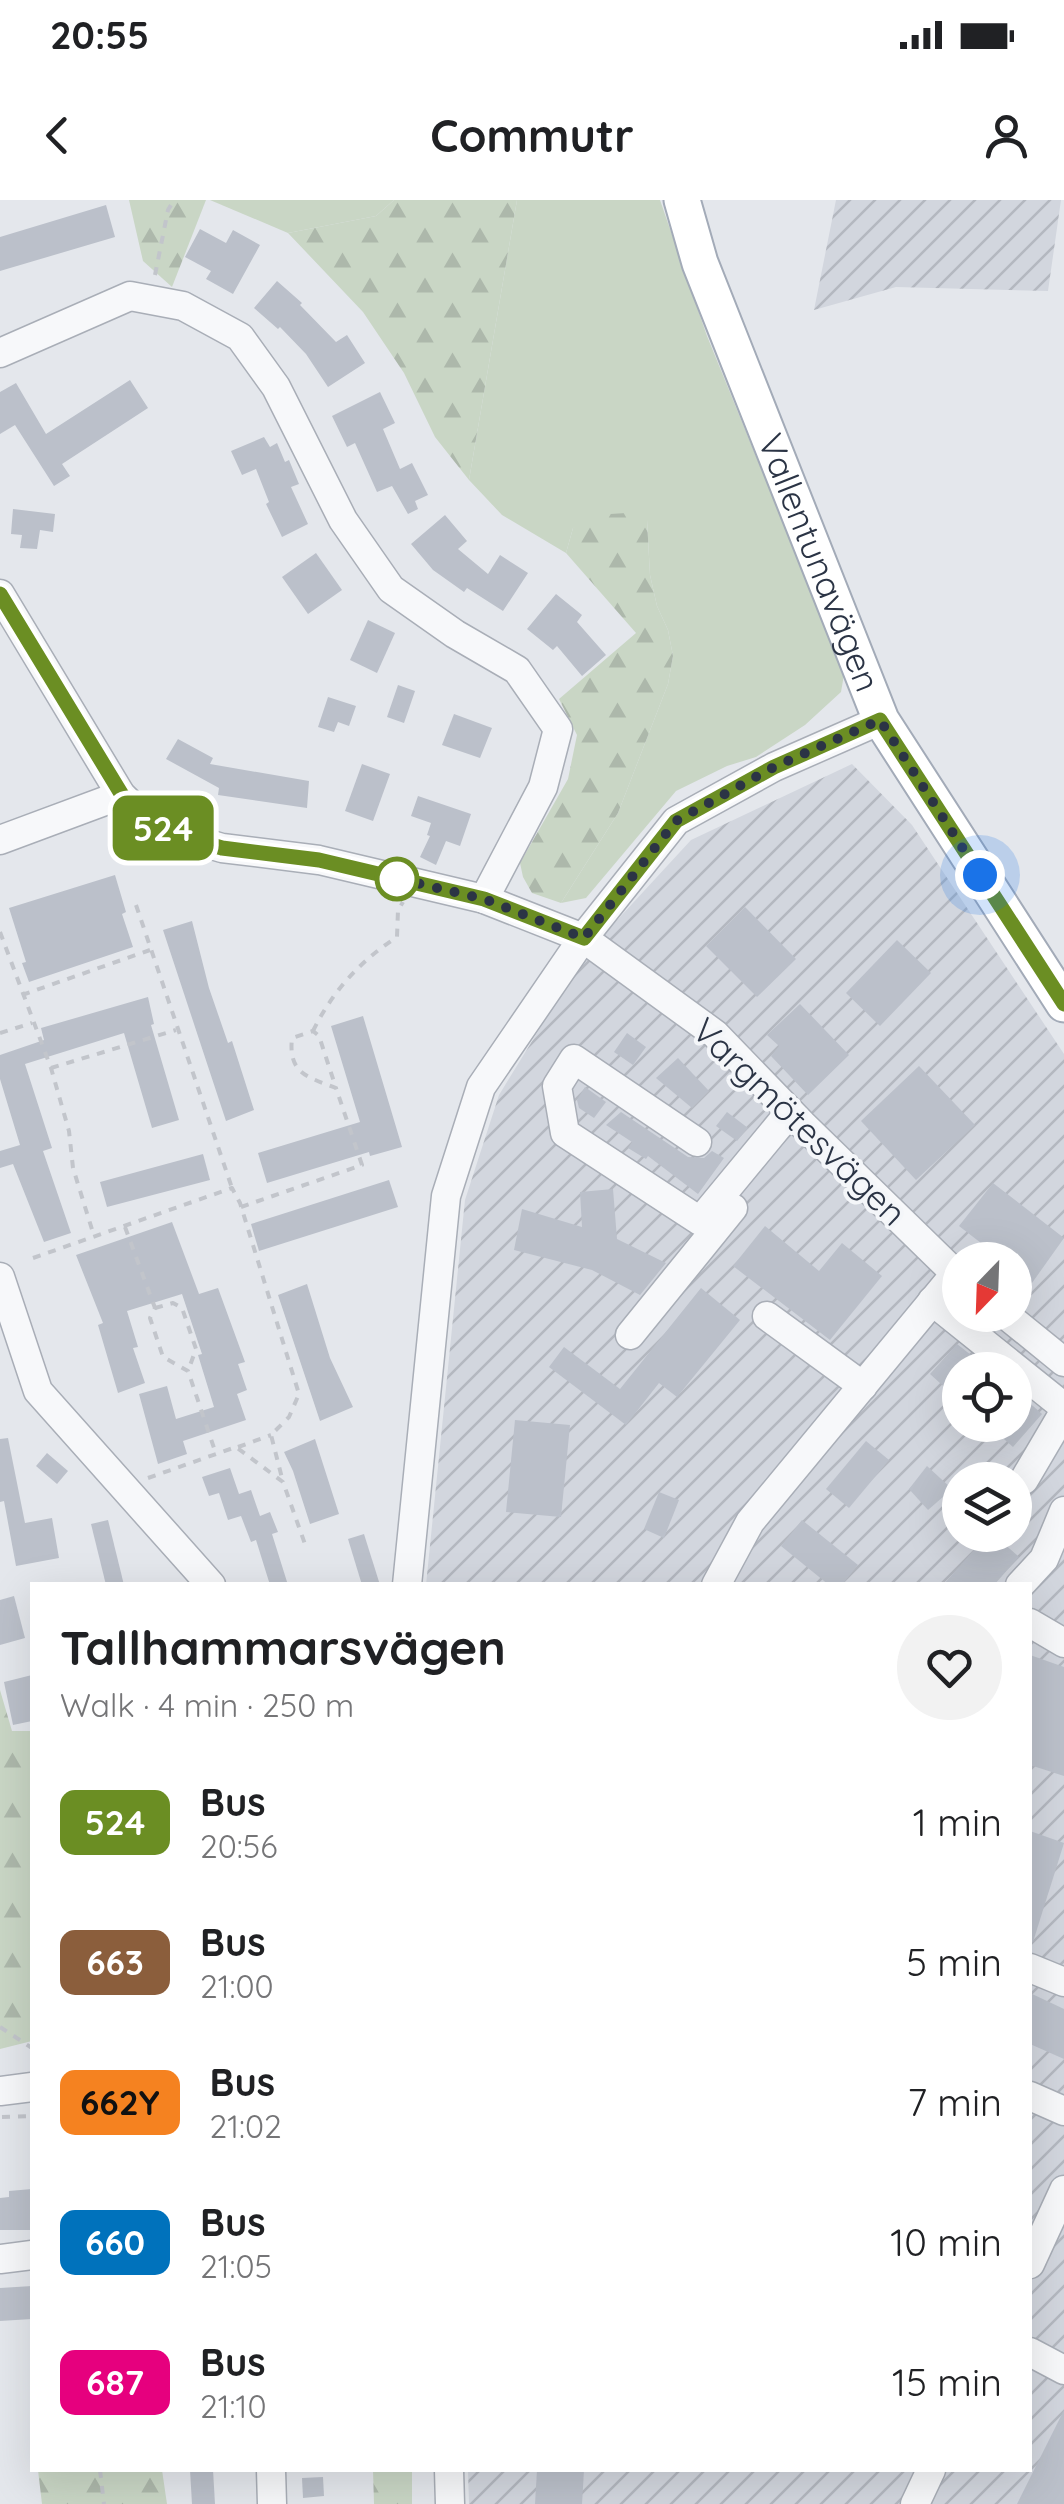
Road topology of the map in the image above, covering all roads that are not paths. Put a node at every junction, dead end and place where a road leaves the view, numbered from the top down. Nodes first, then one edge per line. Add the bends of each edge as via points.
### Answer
1 (682, 200) edge
2 (0, 354) edge
3 (0, 594) edge
4 (880, 720) junction
5 (122, 795) junction
6 (0, 840) edge
7 (484, 899) junction
8 (584, 938) junction
9 (1064, 1004) edge
10 (796, 1118) junction
11 (698, 1142) dead end
12 (942, 1261) edge
13 (0, 1277) edge
14 (942, 1292) edge
15 (932, 1302) junction
16 (768, 1316) dead end
17 (1027, 1332) edge
18 (630, 1335) dead end
19 (1064, 1362) edge
20 (862, 1386) junction
21 (1064, 1409) edge
22 (1032, 1466) edge
23 (1064, 1511) edge
24 (209, 1582) edge
25 (407, 1582) edge
26 (718, 1582) edge
27 (1023, 1582) edge
28 (1032, 1625) edge
29 (1064, 1643) edge
30 (1032, 1969) edge
31 (1064, 1982) edge
32 (30, 2087) edge
33 (0, 2091) edge
34 (1032, 2097) edge
35 (1064, 2110) edge
36 (1064, 2190) edge
37 (30, 2255) edge
38 (0, 2259) edge
39 (1032, 2260) edge
40 (1032, 2353) edge
41 (1064, 2370) edge
42 (270, 2472) edge
43 (449, 2472) edge
44 (930, 2472) edge
45 (272, 2504) edge
46 (450, 2504) edge
47 (915, 2504) edge

1 - 4 main road, Vallentunavägen via 700,263
2 - 7 street via 130,296 183,306 240,337 276,387 343,520 390,589 517,670 558,729 543,788
3 - 5 street
4 - 8 street via 676,821
4 - 9 main road, Vallentunavägen
5 - 6 street
5 - 7 street, Vargmötesvägen via 148,821 206,843 319,860
7 - 8 street, Vargmötesvägen
8 - 10 street, Vargmötesvägen via 715,1034
8 - 25 street via 481,1087 446,1196
10 - 11 street via 700,1221 565,1133 557,1086 574,1058
10 - 12 street, Vargmötesvägen
10 - 18 street
13 - 24 street via 38,1391
14 - 15 street
15 - 20 street
15 - 21 street
16 - 20 street
17 - 19 street
20 - 26 street via 750,1522
21 - 22 street
23 - 27 street via 1044,1559
28 - 29 street
30 - 31 street
32 - 33 street
34 - 35 street
36 - 39 street
37 - 38 street
40 - 41 street
42 - 45 street
43 - 46 street
44 - 47 street

